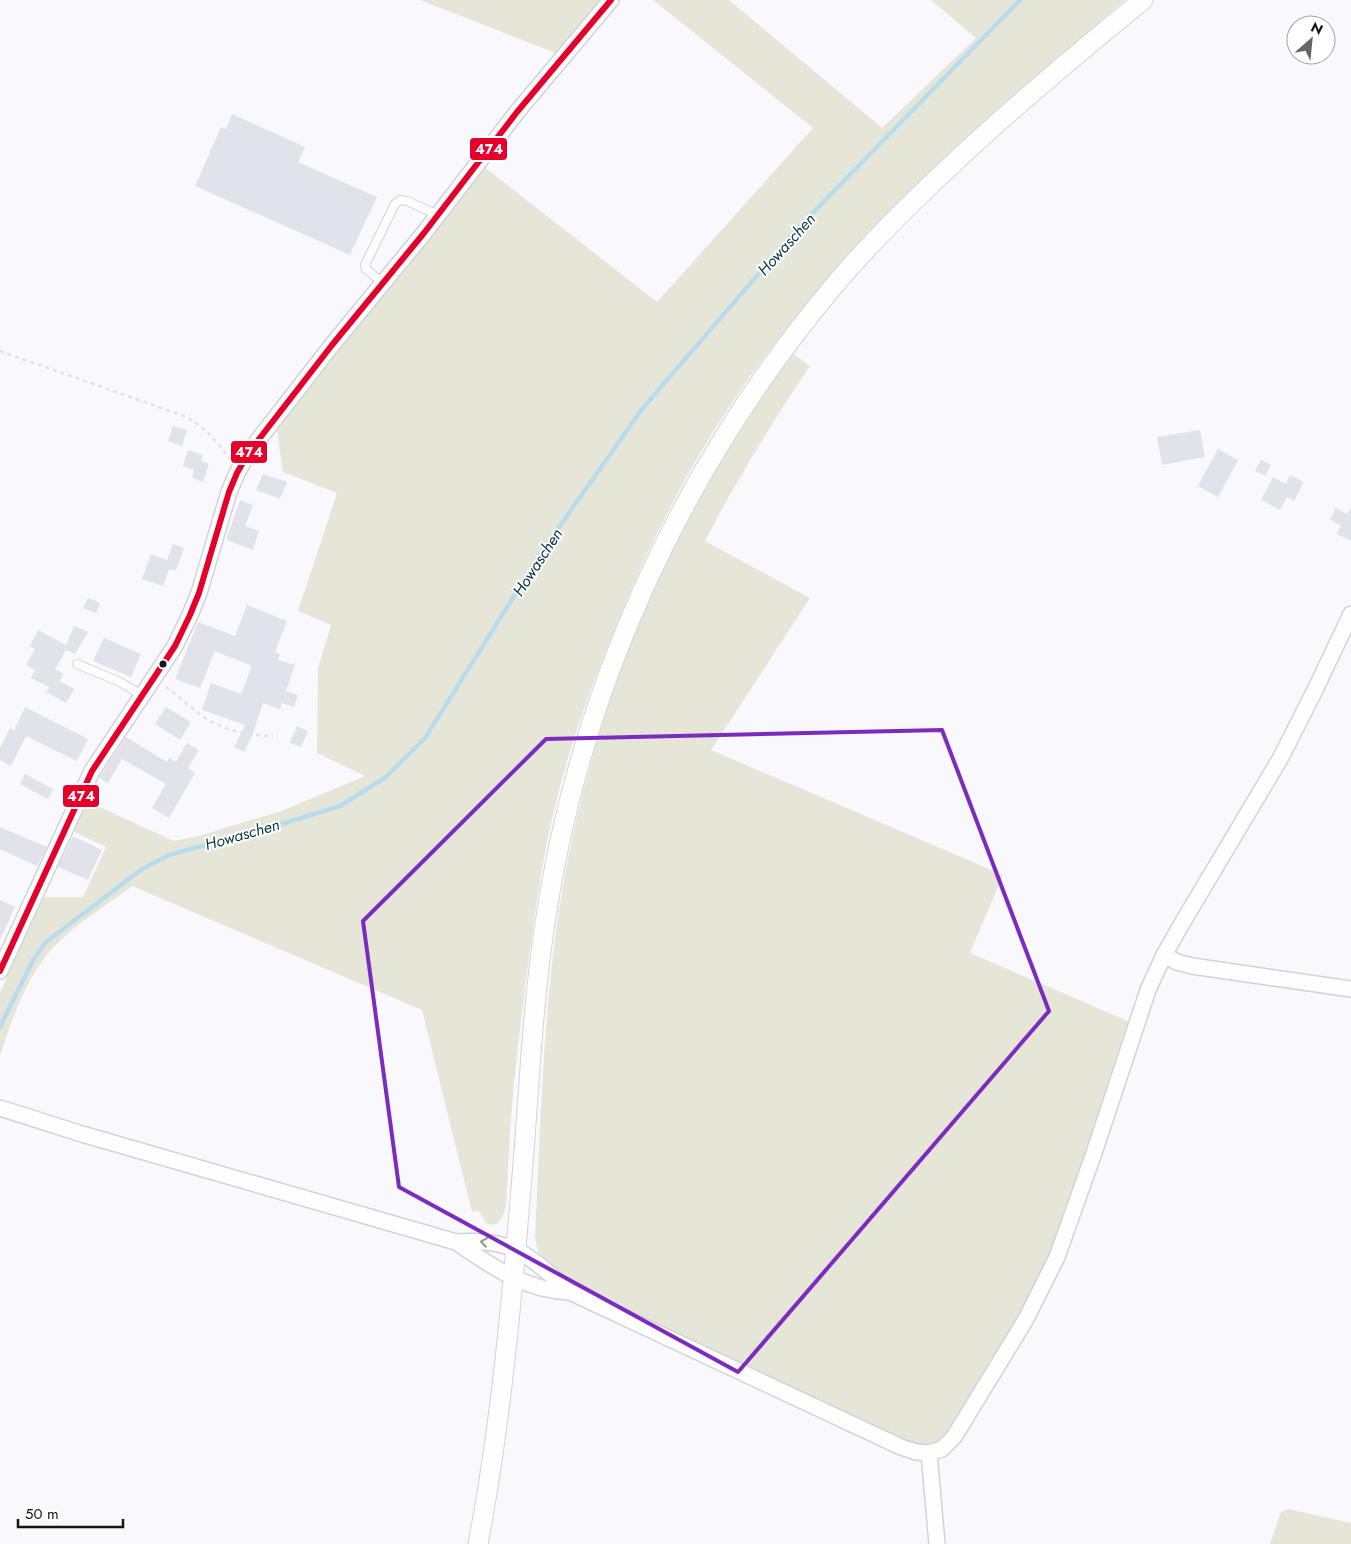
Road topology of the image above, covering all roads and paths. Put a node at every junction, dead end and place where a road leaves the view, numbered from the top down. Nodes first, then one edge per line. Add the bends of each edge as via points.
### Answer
1 (611, 0) edge
2 (1143, 0) edge
3 (438, 215) junction
4 (383, 284) junction
5 (0, 351) edge
6 (237, 473) junction
7 (1351, 614) edge
8 (77, 664) dead end
9 (154, 678) junction
10 (142, 695) junction
11 (273, 736) dead end
12 (1164, 955) junction
13 (0, 971) edge
14 (1351, 990) edge
15 (0, 1108) edge
16 (456, 1242) junction
17 (516, 1249) junction
18 (513, 1278) junction
19 (570, 1292) junction
20 (929, 1453) junction
21 (478, 1544) edge
22 (937, 1544) edge

1 - 3 street via 517,112
2 - 17 street via 989,130 897,216 835,285 760,381 668,538 639,598 591,720 564,822 544,928 534,1011
3 - 4 street
3 - 4 lane via 407,200 395,204 366,264 366,269
4 - 6 street via 249,452
5 - 6 path via 184,416 212,436
6 - 9 street via 199,593 175,646
7 - 12 street via 1280,758
8 - 10 lane
9 - 10 street
9 - 11 path via 203,717 224,728
10 - 13 street via 102,754 80,794
12 - 14 street via 1192,966
12 - 20 street via 1135,1024 1057,1257 1026,1319 954,1437 942,1449
15 - 16 street
17 -> 16 street via 477,1241
16 - 18 street
17 - 18 street
17 - 19 street
18 - 19 street via 553,1292
18 - 21 street via 499,1413
19 - 20 street via 901,1448
20 - 22 street

